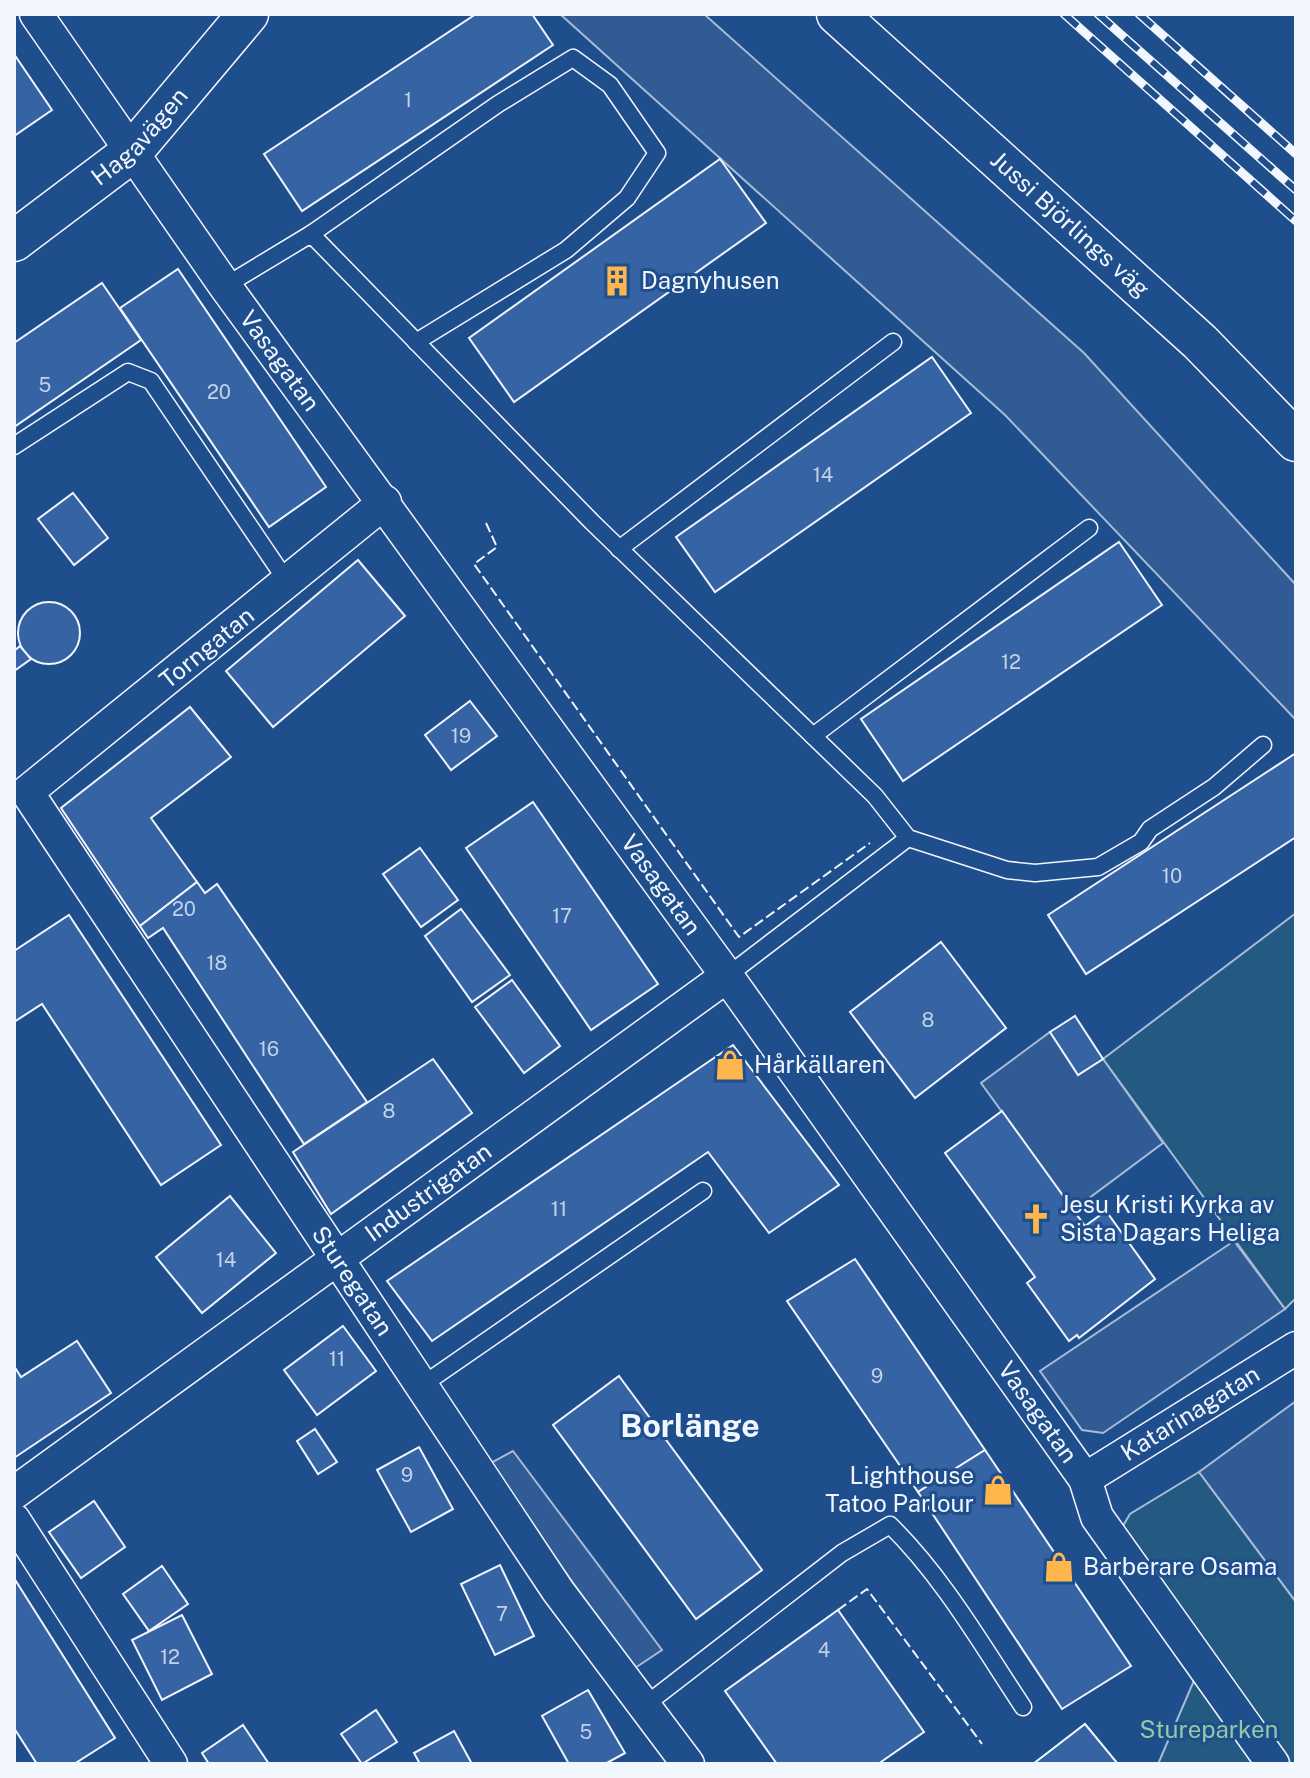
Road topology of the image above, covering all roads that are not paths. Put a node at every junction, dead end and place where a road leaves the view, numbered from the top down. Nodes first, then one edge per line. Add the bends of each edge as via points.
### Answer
1 (36, 14) edge
2 (248, 14) edge
3 (837, 14) edge
4 (132, 152) junction
5 (311, 234) junction
6 (14, 241) edge
7 (225, 286) junction
8 (416, 342) junction
9 (893, 342) dead end
10 (1296, 441) edge
11 (14, 446) edge
12 (385, 502) junction
13 (1089, 528) dead end
14 (619, 549) junction
15 (288, 583) junction
16 (813, 736) junction
17 (1263, 745) dead end
18 (27, 792) joint
19 (908, 838) junction
20 (727, 976) junction
21 (703, 1191) dead end
22 (337, 1261) junction
23 (1296, 1348) edge
24 (421, 1386) junction
25 (1085, 1479) junction
26 (14, 1493) edge
27 (14, 1520) edge
28 (644, 1706) junction
29 (1023, 1707) dead end
30 (171, 1764) edge
31 (688, 1764) edge
32 (1273, 1764) edge

1 - 4 street, Vasagatan
2 - 4 street, Hagavägen
3 - 10 street, Jussi Björlings väg via 1200,342
4 - 6 street, Hagavägen
4 - 7 street, Vasagatan
5 - 7 lane
5 - 8 lane
5 - 8 lane via 573,58 610,85 657,153 627,198 566,250
7 - 12 street, Vasagatan
8 - 14 lane
9 - 14 lane
11 - 15 lane via 128,372 151,381
12 - 15 street, Torngatan
12 - 20 street, Vasagatan
13 - 16 lane
14 - 16 lane
15 - 18 street, Torngatan
16 - 19 lane via 875,796
17 - 19 lane via 1214,787 1150,829 1141,842 1098,867 1007,870
18 - 22 street, Sturegatan
19 - 20 lane
20 - 22 street, Industrigatan
20 - 25 street, Vasagatan
21 - 24 lane
22 - 24 street, Sturegatan
22 - 26 street, Industrigatan
23 - 25 street, Katarinagatan
24 - 28 street, Sturegatan via 558,1591
25 - 32 street, Vasagatan via 1097,1517
27 - 30 street
28 - 29 lane via 842,1553 890,1525 964,1617
28 - 31 street, Sturegatan

